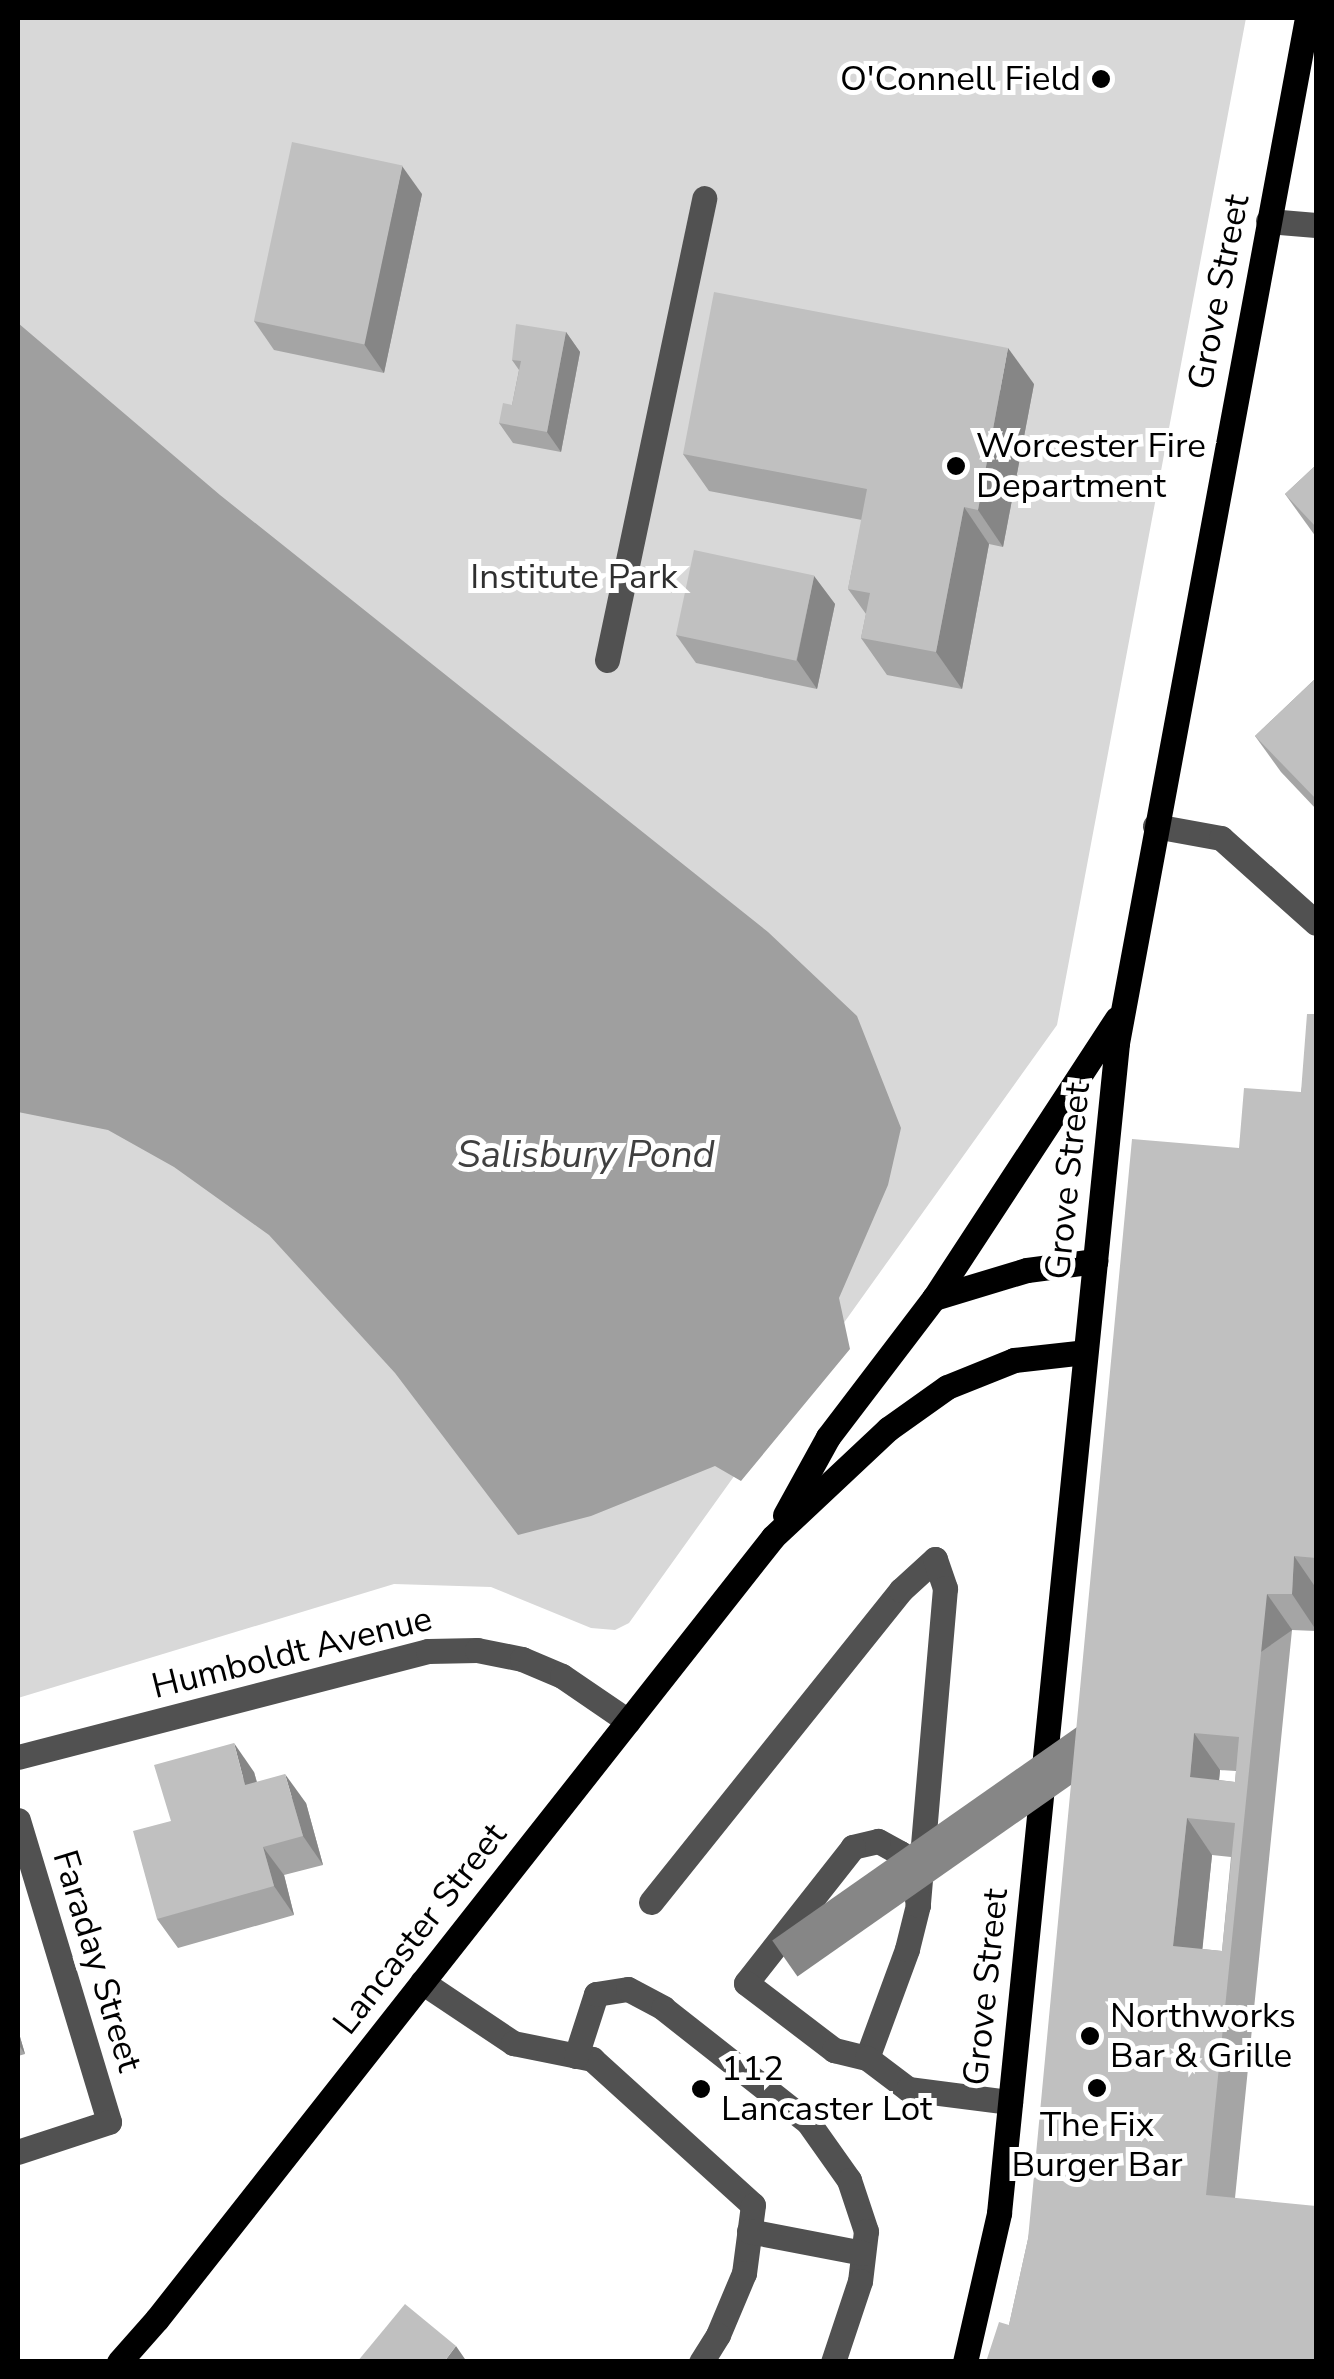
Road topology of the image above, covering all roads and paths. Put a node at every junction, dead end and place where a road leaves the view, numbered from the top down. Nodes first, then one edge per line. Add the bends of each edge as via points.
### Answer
1 (1307, 18) edge
2 (704, 198) dead end
3 (1268, 221) junction
4 (1316, 225) edge
5 (608, 660) dead end
6 (1155, 826) junction
7 (1316, 923) edge
8 (1123, 1010) junction
9 (1095, 1261) junction
10 (934, 1298) junction
11 (1086, 1352) junction
12 (773, 1537) junction
13 (628, 1721) junction
14 (18, 1757) edge
15 (18, 1820) edge
16 (651, 1902) dead end
17 (918, 1905) junction
18 (422, 1982) junction
19 (576, 2056) junction
20 (867, 2058) junction
21 (1010, 2102) junction
22 (18, 2152) edge
23 (750, 2231) junction
24 (864, 2253) junction
25 (119, 2362) edge
26 (700, 2362) edge
27 (833, 2362) edge
28 (965, 2362) edge

1 - 3 main road, Grove Street
2 - 5 street
3 - 4 street
3 - 6 main road, Grove Street
6 - 7 street via 1221,838
6 - 8 main road, Grove Street
8 - 9 main road, Grove Street
8 - 10 main road, Lancaster Street
9 - 10 main road via 1026,1270
9 - 11 main road, Grove Street
10 - 12 main road, Lancaster Street via 828,1437
11 - 12 main road, Lancaster Street via 1014,1360 948,1388 888,1429
11 - 21 main road, Grove Street
12 - 13 main road, Lancaster Street
13 - 14 street, Humboldt Avenue via 542,1667 501,1654 440,1650
13 - 18 main road, Lancaster Street
15 - 22 street, Faraday Street via 109,2122
16 - 17 street via 902,1590 935,1559 945,1588
17 - 20 street
17 - 20 street via 900,1853 878,1841 853,1847 746,1982 834,2050
18 - 19 street via 513,2043
18 - 25 main road, Lancaster Street
19 - 23 street via 592,2059 753,2206
19 - 24 street via 596,1994 628,1989 663,2008 808,2122 850,2180 866,2231
20 - 21 street via 908,2089
21 - 28 main road, Grove Street via 999,2213
23 - 24 street
23 - 26 street via 744,2273
24 - 27 street

